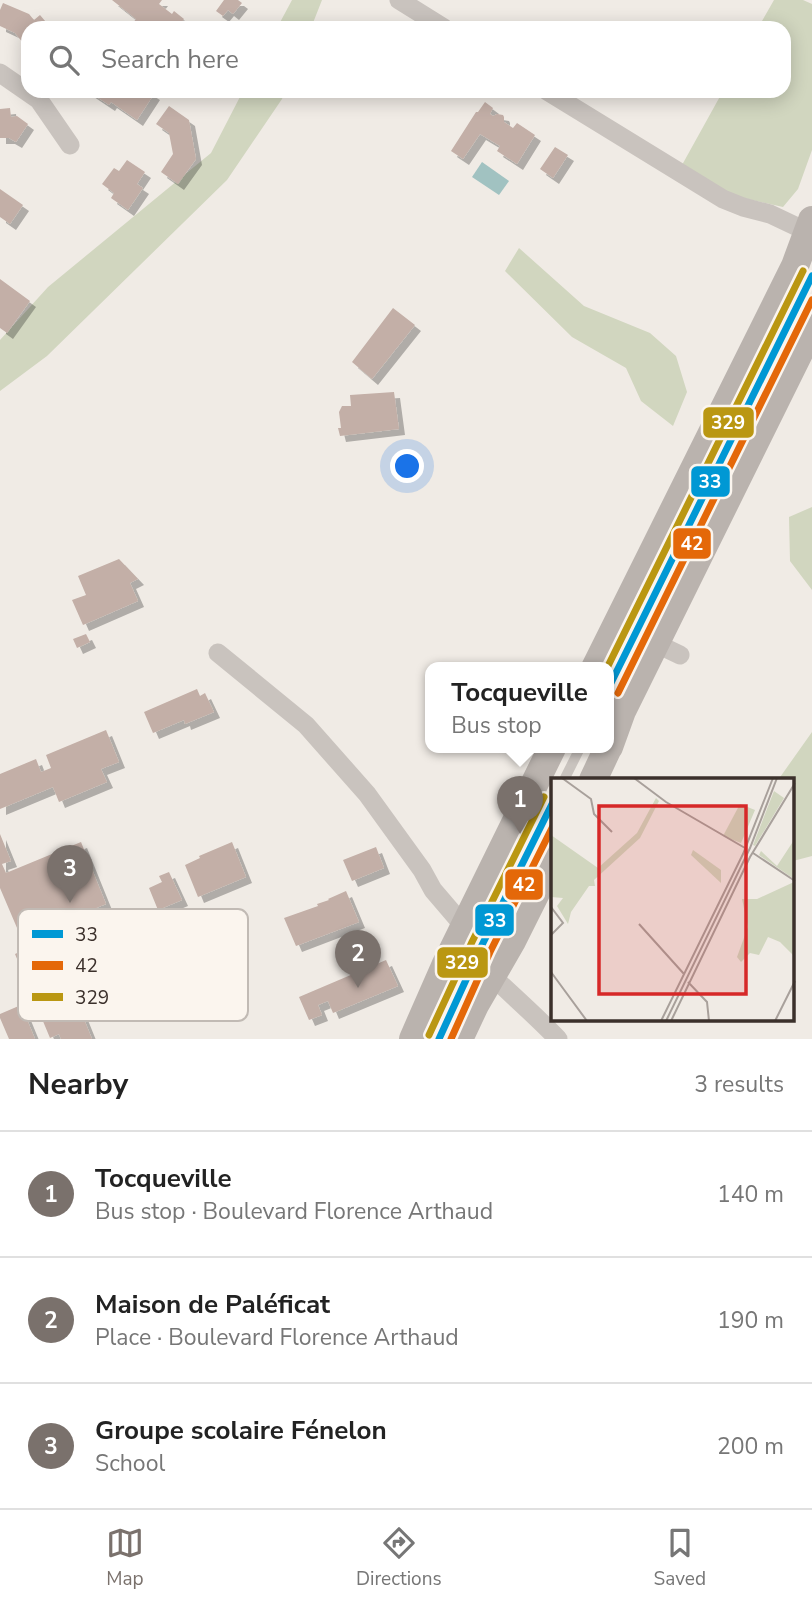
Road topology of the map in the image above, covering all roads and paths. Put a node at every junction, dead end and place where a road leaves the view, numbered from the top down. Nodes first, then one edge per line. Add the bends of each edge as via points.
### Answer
1 (399, 0) edge
2 (433, 21) edge
3 (0, 73) edge
4 (21, 88) edge
5 (36, 98) edge
6 (558, 98) edge
7 (70, 145) dead end
8 (810, 232) edge
9 (812, 276) edge
10 (812, 327) edge
11 (218, 653) dead end
12 (598, 662) edge
13 (614, 678) edge
14 (614, 734) edge
15 (550, 753) edge
16 (578, 753) edge
17 (606, 753) edge
18 (565, 778) edge
19 (594, 778) edge
20 (551, 806) edge
21 (551, 863) edge
22 (479, 959) junction
23 (413, 1039) edge
24 (439, 1039) edge
25 (459, 1039) edge
26 (558, 1039) edge

1 - 2 street
3 - 4 street
5 - 7 street
6 - 8 street via 723,199
8 - 12 street
9 - 13 lane
10 - 14 street via 668,649 622,711
11 - 22 street via 306,725 367,794
15 - 22 street
16 - 18 lane
17 - 19 street
20 - 22 lane
21 - 22 street via 512,941
22 - 23 street
22 - 24 lane
22 - 25 street
22 - 26 street

